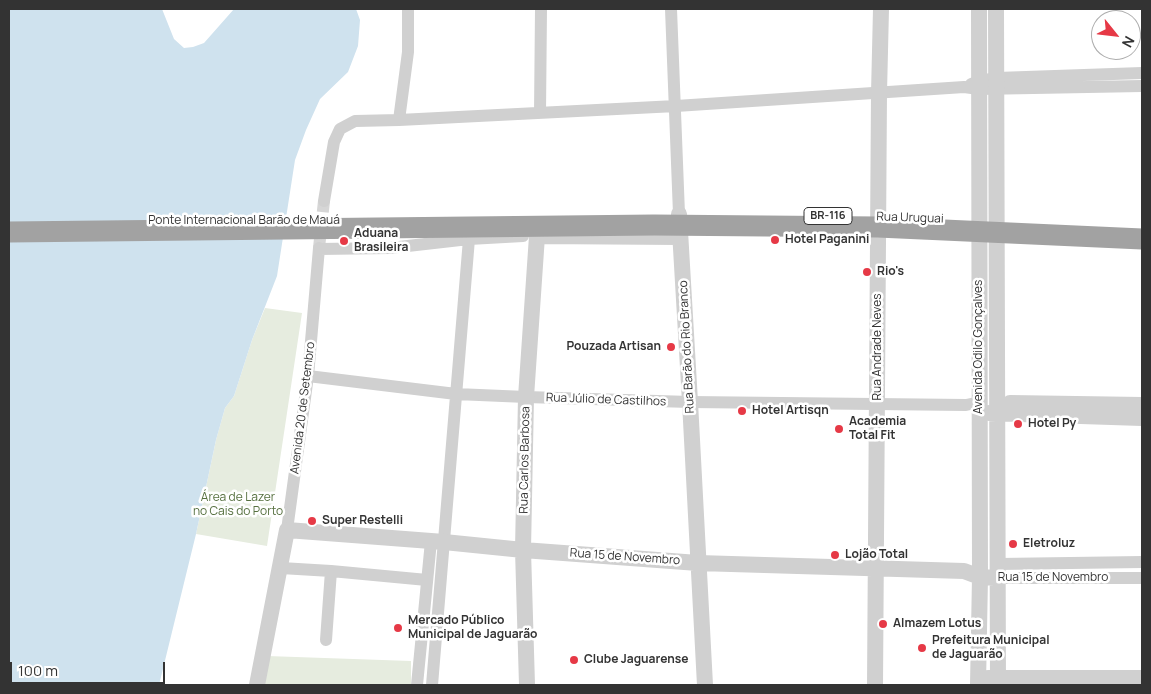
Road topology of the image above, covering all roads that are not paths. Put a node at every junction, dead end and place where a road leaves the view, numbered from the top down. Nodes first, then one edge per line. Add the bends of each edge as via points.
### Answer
1 (408, 9) edge
2 (541, 9) edge
3 (670, 9) edge
4 (882, 9) edge
5 (979, 9) edge
6 (996, 9) edge
7 (1142, 73) edge
8 (997, 83) junction
9 (974, 85) junction
10 (1142, 86) edge
11 (879, 93) junction
12 (676, 106) junction
13 (540, 113) junction
14 (399, 120) junction
15 (324, 201) tunnel mouth
16 (878, 222) junction
17 (9, 223) edge
18 (1142, 224) edge
19 (679, 226) junction
20 (987, 226) junction
21 (45, 228) junction
22 (9, 232) edge
23 (537, 236) junction
24 (469, 239) junction
25 (1142, 239) edge
26 (979, 324) junction
27 (997, 324) junction
28 (308, 376) junction
29 (456, 394) junction
30 (526, 397) junction
31 (690, 402) junction
32 (878, 404) junction
33 (1142, 405) edge
34 (975, 406) junction
35 (998, 409) junction
36 (1142, 418) edge
37 (287, 530) junction
38 (437, 541) junction
39 (523, 550) junction
40 (698, 562) junction
41 (1142, 562) edge
42 (281, 568) junction
43 (876, 568) junction
44 (331, 571) junction
45 (999, 571) junction
46 (980, 572) junction
47 (1142, 578) edge
48 (427, 580) junction
49 (326, 640) dead end
50 (1142, 678) edge
51 (978, 682) edge
52 (998, 682) edge
53 (1029, 682) edge
54 (257, 685) edge
55 (417, 685) edge
56 (432, 685) edge
57 (527, 685) edge
58 (705, 685) edge
59 (875, 685) edge

1 - 14 street via 408,52
2 - 13 street
3 - 12 street, Rua Barão do Rio Branco
4 - 11 street, Rua Andrade Neves
5 - 9 street, Avenida Odilo Gonçalves
6 - 8 street, Avenida Odilo Gonçalves
7 - 8 street
8 - 9 street
8 - 10 street
8 - 20 street, Avenida Odilo Gonçalves
9 - 11 street
9 - 20 street, Avenida Odilo Gonçalves
11 - 12 street
11 - 16 street, Rua Andrade Neves
12 - 13 street
12 - 19 street, Rua Barão do Rio Branco
13 - 14 street
14 - 15 street via 355,121 340,129 334,142
16 - 19 highway, Rua Uruguai / BR-116
16 - 20 highway, Rua Uruguai / BR-116
16 - 32 street, Rua Andrade Neves
17 - 21 highway
18 - 20 highway, Rua Uruguai / BR-116
19 - 21 highway, Ponte Internacional Barão de Mauá / BR-116 via 654,220 402,220
19 - 23 street
19 - 31 street, Rua Barão do Rio Branco
20 - 25 highway, Rua Uruguai / BR-116
20 - 26 street, Avenida Odilo Gonçalves
20 - 27 street, Avenida Odilo Gonçalves
21 - 22 highway
23 - 24 street
23 - 30 street, Rua Carlos Barbosa
24 - 28 street, Avenida 20 de Setembro via 390,248 319,248
24 - 29 street
26 - 27 street
26 - 34 street, Avenida Odilo Gonçalves
27 - 35 street, Avenida Odilo Gonçalves
28 - 29 street, Rua Júlio de Castilhos
28 - 37 street, Avenida 20 de Setembro
29 - 30 street, Rua Júlio de Castilhos
29 - 38 street
30 - 31 street, Rua Júlio de Castilhos
30 - 39 street, Rua Carlos Barbosa
31 - 32 street, Rua Júlio de Castilhos
31 - 40 street, Rua Barão do Rio Branco
32 - 34 street, Rua Júlio de Castilhos
32 - 43 street, Rua Andrade Neves
33 - 35 street, Rua Júlio de Castilhos
34 - 35 street, Rua Júlio de Castilhos
34 - 46 street, Avenida Odilo Gonçalves
35 - 36 street, Rua Júlio de Castilhos
35 - 45 street, Avenida Odilo Gonçalves
37 - 38 street, Rua 15 de Novembro
37 - 42 street, Avenida 20 de Setembro
38 - 39 street, Rua 15 de Novembro
38 - 48 street
38 - 56 street
39 - 40 street, Rua 15 de Novembro
39 - 57 street, Rua Carlos Barbosa
40 - 43 street, Rua 15 de Novembro
40 - 58 street, Rua Barão do Rio Branco
41 - 45 street, Rua 15 de Novembro
42 - 44 street
42 - 54 street, Avenida 20 de Setembro
43 - 46 street, Rua 15 de Novembro
43 - 59 street, Rua Andrade Neves
44 - 48 street
44 - 49 street
45 - 46 street, Rua 15 de Novembro
45 - 47 street, Rua 15 de Novembro
45 - 52 street, Avenida Odilo Gonçalves
46 - 51 street, Avenida Odilo Gonçalves
48 - 55 street
50 - 53 street
51 - 52 street
52 - 53 street

